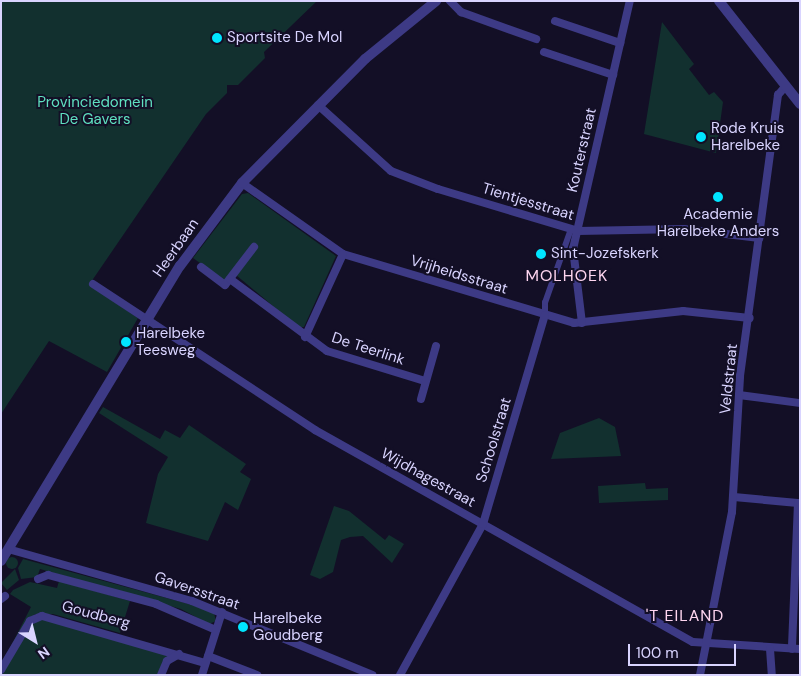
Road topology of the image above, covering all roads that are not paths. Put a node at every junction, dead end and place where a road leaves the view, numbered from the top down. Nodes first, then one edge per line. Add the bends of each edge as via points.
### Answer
1 (436, 1) edge
2 (450, 1) edge
3 (630, 1) edge
4 (719, 1) edge
5 (555, 21) dead end
6 (536, 39) dead end
7 (620, 43) junction
8 (544, 52) dead end
9 (613, 75) junction
10 (785, 87) junction
11 (800, 104) edge
12 (318, 105) junction
13 (242, 182) junction
14 (574, 230) junction
15 (759, 238) junction
16 (254, 247) dead end
17 (343, 254) junction
18 (202, 267) dead end
19 (230, 279) junction
20 (93, 284) dead end
21 (545, 315) junction
22 (750, 318) junction
23 (147, 321) junction
24 (582, 323) junction
25 (305, 336) junction
26 (436, 346) dead end
27 (425, 381) junction
28 (739, 395) junction
29 (421, 399) dead end
30 (800, 403) edge
31 (734, 497) junction
32 (482, 524) junction
33 (8, 549) junction
34 (1, 561) edge
35 (38, 580) dead end
36 (222, 612) junction
37 (216, 630) junction
38 (704, 644) junction
39 (770, 649) junction
40 (796, 649) edge
41 (179, 654) junction
42 (206, 659) junction
43 (1, 670) edge
44 (368, 674) edge
45 (161, 675) edge
46 (202, 675) edge
47 (257, 675) edge
48 (400, 675) edge
49 (700, 675) edge
50 (772, 675) edge

1 - 12 street, Heerbaan
2 - 6 street via 461,12
3 - 7 street, Kouterstraat
4 - 10 street
5 - 7 street
7 - 9 street, Kouterstraat
8 - 9 street
9 - 14 street, Kouterstraat
10 - 11 street
10 - 15 street, Veldstraat via 778,95
12 - 13 street, Heerbaan
12 - 14 street, Tientjesstraat via 391,171
13 - 17 street, Vrijheidsstraat
13 - 23 street, Heerbaan
14 - 15 street, Tientjesstraat via 684,229
14 - 21 street via 545,303
14 - 24 street, Kouterstraat via 573,249
15 - 22 street, Veldstraat
16 - 19 street
17 - 21 street, Vrijheidsstraat
17 - 25 street
18 - 19 street, De Teerlink via 225,285
19 - 25 street, De Teerlink
20 - 23 street, Wijdhagestraat
21 - 24 street, Vrijheidsstraat
21 - 32 street, Schoolstraat
22 - 24 street, Vrijheidsstraat via 683,311
22 - 28 street, Veldstraat
23 - 32 street, Wijdhagestraat via 277,407
23 - 33 street, Heerbaan
25 - 27 street, De Teerlink via 332,354
26 - 27 street
27 - 29 street
28 - 30 street
28 - 31 street, Veldstraat
31 - 38 street, Veldstraat via 720,590
31 - 40 street via 798,503
32 - 38 street, Wijdhagestraat
32 - 48 street, Schoolstraat
33 - 34 street, Heerbaan
33 - 36 street, Gaversstraat
35 - 37 street via 48,575 156,604
36 - 37 street
36 - 44 street, Gaversstraat
37 - 42 street
38 - 39 street
38 - 49 street, Veldstraat
39 - 40 street
39 - 50 street
41 - 42 street, Goudberg
41 - 43 street, Goudberg via 42,616 30,621
41 - 45 street via 167,661
42 - 46 street
42 - 47 street, Goudberg

